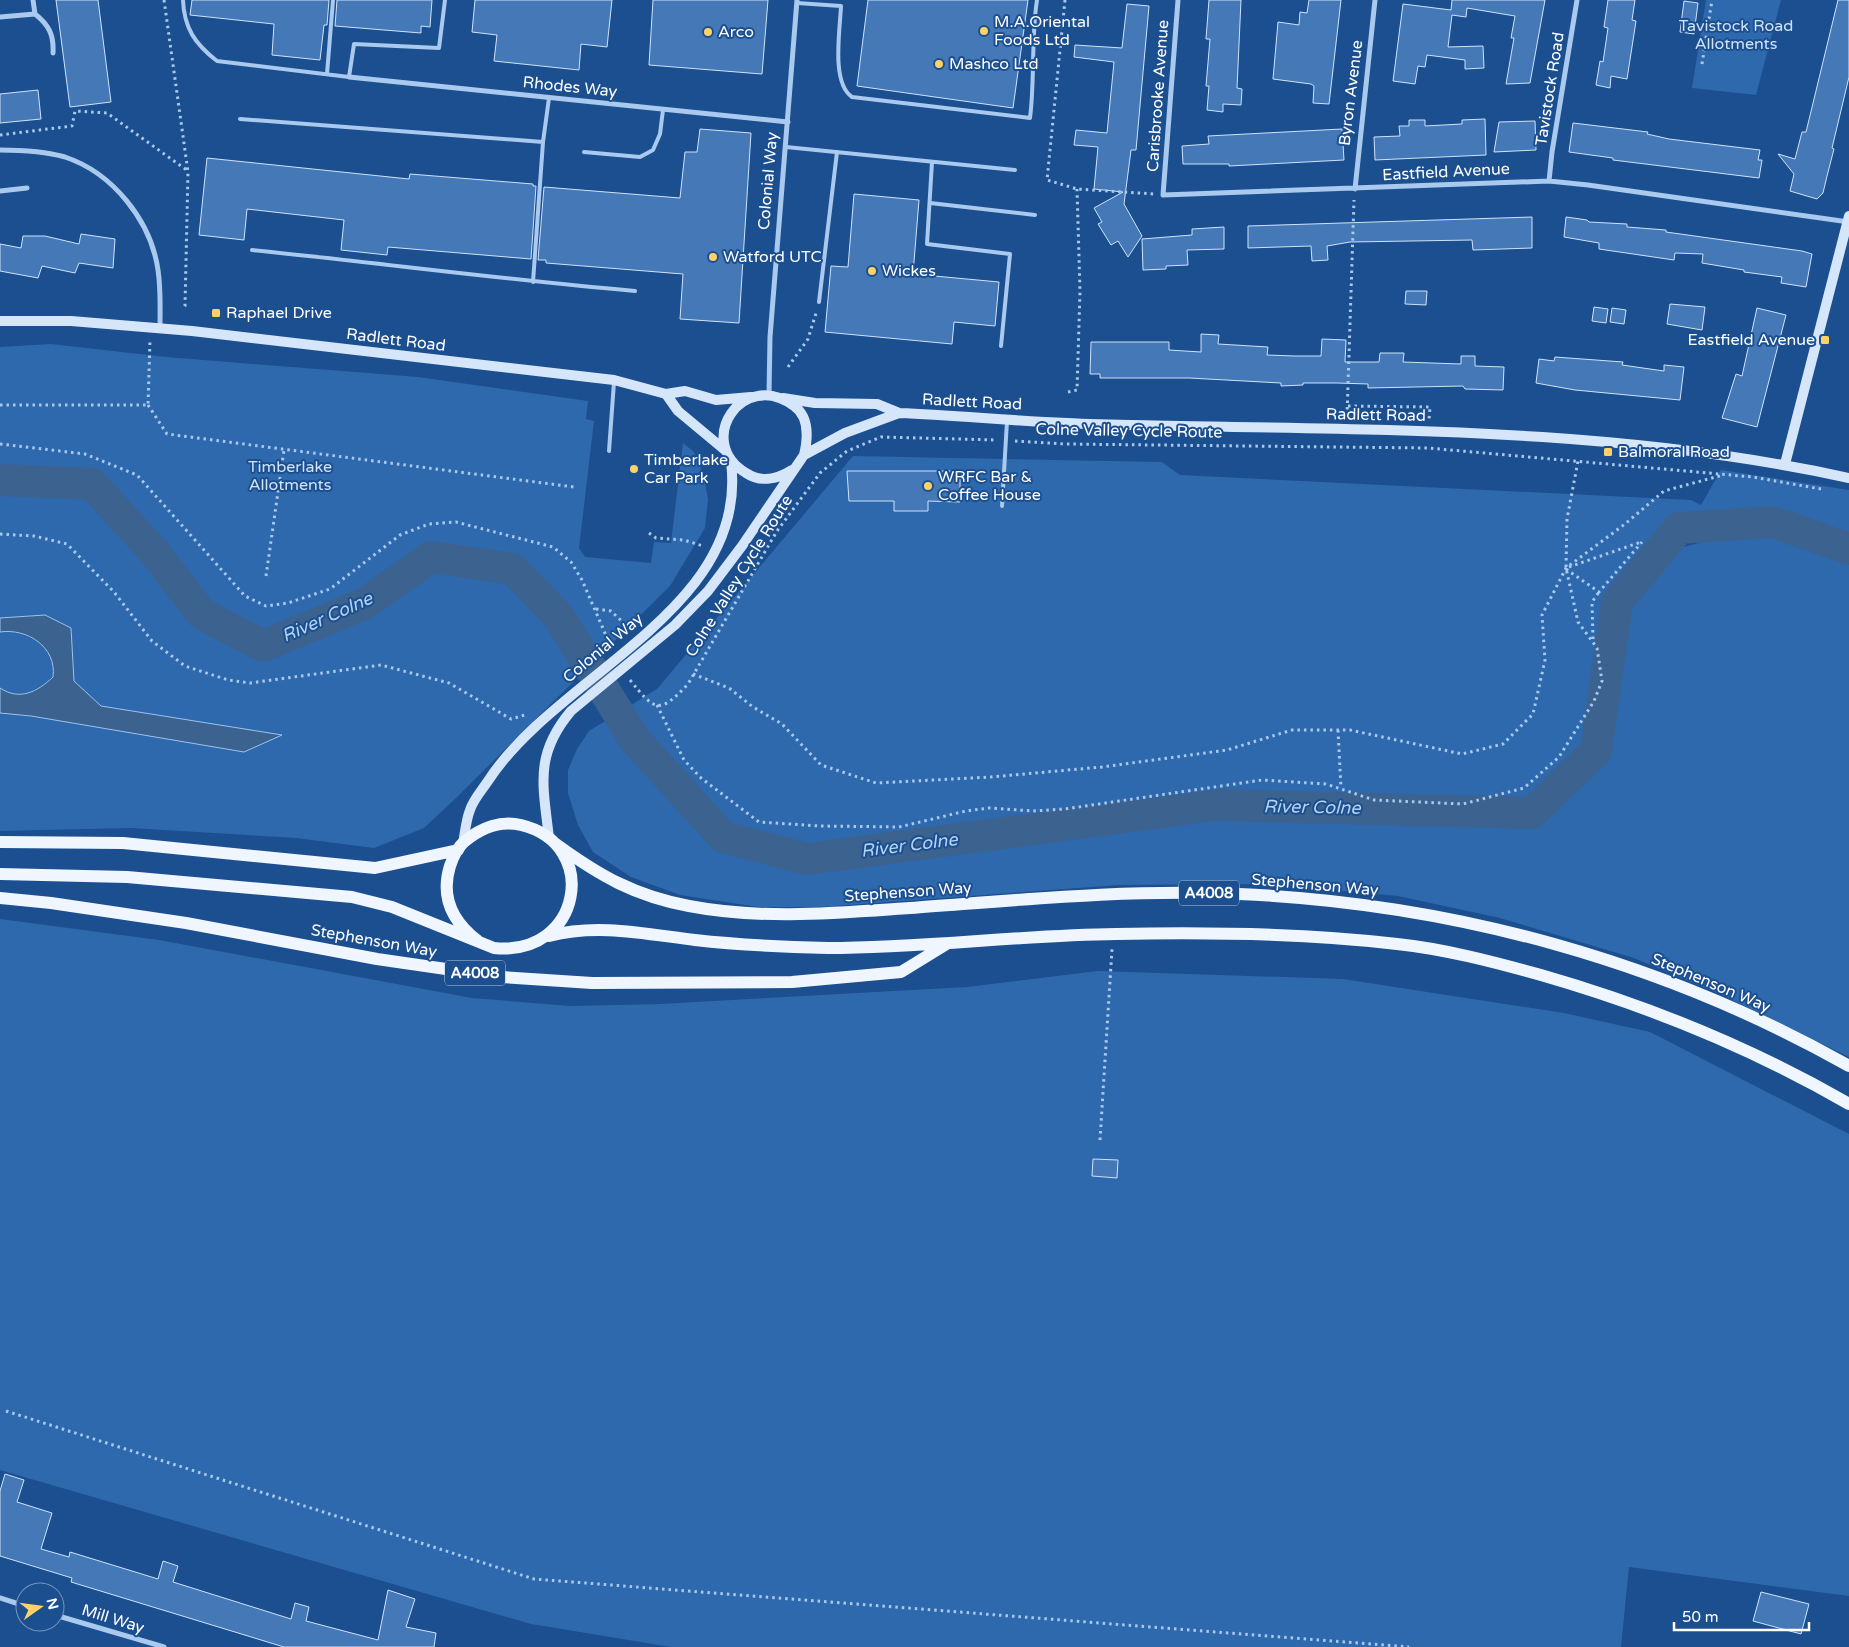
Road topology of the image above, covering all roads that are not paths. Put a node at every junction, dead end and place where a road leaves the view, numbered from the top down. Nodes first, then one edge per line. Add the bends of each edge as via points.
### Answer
1 (33, 0) edge
2 (183, 0) edge
3 (333, 0) edge
4 (445, 0) edge
5 (1037, 0) edge
6 (1178, 0) edge
7 (1375, 0) edge
8 (1577, 0) edge
9 (797, 2) edge
10 (35, 14) junction
11 (0, 17) edge
12 (53, 53) dead end
13 (327, 74) junction
14 (349, 77) junction
15 (550, 98) junction
16 (663, 110) junction
17 (240, 119) dead end
18 (788, 122) junction
19 (544, 142) junction
20 (786, 147) junction
21 (0, 150) edge
22 (584, 152) dead end
23 (837, 152) junction
24 (932, 162) junction
25 (1015, 170) dead end
26 (1549, 181) junction
27 (27, 188) dead end
28 (1354, 189) junction
29 (0, 191) edge
30 (1163, 195) joint
31 (930, 203) junction
32 (1035, 215) dead end
33 (1849, 220) edge
34 (252, 250) dead end
35 (533, 282) junction
36 (635, 291) dead end
37 (819, 302) road end
38 (0, 321) edge
39 (155, 328) junction
40 (1001, 346) dead end
41 (614, 380) junction
42 (666, 394) junction
43 (768, 394) junction
44 (751, 397) junction
45 (783, 398) junction
46 (900, 413) junction
47 (1008, 419) junction
48 (609, 451) dead end
49 (726, 451) junction
50 (804, 455) junction
51 (731, 461) junction
52 (1785, 464) junction
53 (792, 470) junction
54 (1849, 478) edge
55 (1002, 506) dead end
56 (553, 841) junction
57 (0, 842) edge
58 (460, 846) junction
59 (0, 874) edge
60 (0, 898) edge
61 (548, 936) junction
62 (478, 942) junction
63 (947, 944) junction
64 (1849, 1066) edge
65 (1849, 1104) edge
66 (0, 1598) edge
67 (15, 1603) edge
68 (65, 1618) edge
69 (164, 1647) edge

1 - 10 street
2 - 13 lane via 187,28 200,48 217,61
3 - 13 lane
4 - 14 lane via 439,48 354,44
5 - 9 lane via 1030,118 852,97 844,92 838,75 841,6
6 - 30 street, Carisbrooke Avenue
7 - 28 street, Byron Avenue
8 - 26 street, Tavistock Road
9 - 18 street, Colonial Way
10 - 11 street
10 - 12 street via 45,22 54,38
13 - 14 lane
14 - 15 street, Rhodes Way
15 - 16 street, Rhodes Way
15 - 19 lane
16 - 18 street, Rhodes Way
16 - 22 lane via 654,150 640,157
17 - 19 lane
18 - 20 street, Colonial Way
19 - 35 lane
20 - 23 lane
20 - 43 street, Colonial Way
21 - 39 street via 65,157 93,171 118,192 142,221 154,252 158,271
23 - 24 lane
23 - 37 lane
24 - 25 lane
24 - 31 lane
26 - 28 street, Eastfield Avenue
26 - 33 street, Eastfield Avenue
27 - 29 street
28 - 30 street, Eastfield Avenue
31 - 32 lane
31 - 40 lane via 927,244 1010,254
33 - 52 street
34 - 35 lane
35 - 36 lane
38 - 39 street, Radlett Road
39 - 41 street, Radlett Road
41 - 42 street, Radlett Road
41 - 48 lane
42 - 44 street, Radlett Road via 685,391 716,400
42 - 49 street via 678,411
43 - 44 street
43 - 45 street
44 - 49 street via 740,403 725,425
45 - 46 street, Radlett Road via 815,403 877,404
45 - 50 street via 797,408 806,422 808,439
46 - 47 street, Radlett Road
46 - 50 street, Radlett Road via 845,433
47 - 52 street, Radlett Road via 1564,437 1646,444
47 - 55 lane
49 - 51 street
50 - 53 street
51 - 53 street via 752,477 768,479
51 - 58 street, Colonial Way via 733,480 728,518 707,568 686,595 562,701 500,762 470,809
52 - 54 street, Radlett Road
53 - 56 street, Colonial Way via 708,591 675,625 571,711 554,734 543,767
56 - 58 main road via 532,827 515,823 498,824 475,833
56 - 61 main road via 570,868 572,888 562,920
56 - 64 main road, Stephenson Way / A4008 via 610,881 687,906 732,912 820,914 1042,898 1196,893 1294,897 1402,910 1512,933 1624,965 1718,1001
57 - 58 main road via 123,843 375,868
58 - 62 main road via 446,877 446,896 451,912
59 - 62 main road, Stephenson Way via 127,877 352,897 392,907
60 - 63 main road, Stephenson Way / A4008 via 186,923 377,959 501,977 592,982 792,982 901,972
61 - 62 main road via 526,947 511,950
61 - 63 main road, Stephenson Way via 572,930 609,930 746,945 898,948
63 - 65 main road, Stephenson Way / A4008 via 1113,934 1196,933 1399,944 1509,966 1603,994 1701,1030
66 - 67 street
68 - 69 street, Mill Way

